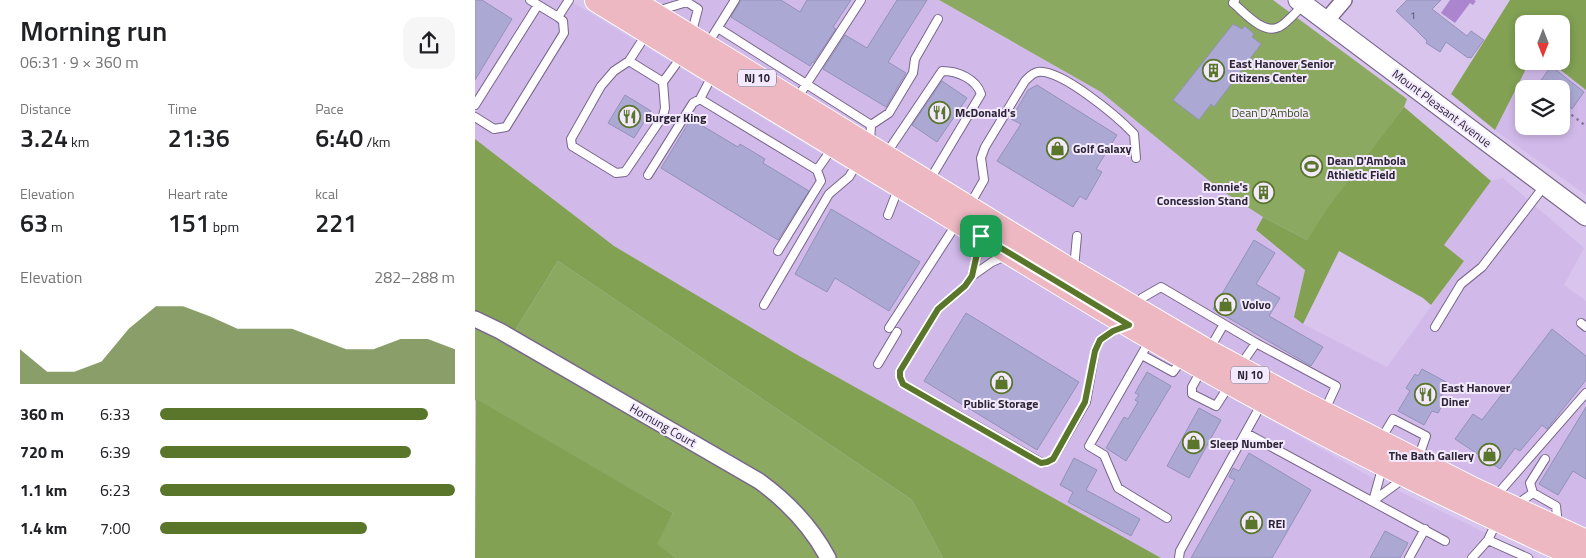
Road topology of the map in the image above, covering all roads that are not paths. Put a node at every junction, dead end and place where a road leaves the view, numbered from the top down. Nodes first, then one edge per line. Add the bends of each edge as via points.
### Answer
1 (530, 0) edge
2 (569, 0) edge
3 (597, 0) edge
4 (735, 0) edge
5 (861, 0) edge
6 (1235, 0) edge
7 (1345, 0) edge
8 (1301, 2) edge
9 (537, 5) junction
10 (641, 10) edge
11 (558, 17) junction
12 (938, 19) dead end
13 (1326, 21) junction
14 (700, 41) junction
15 (629, 61) junction
16 (714, 72) junction
17 (663, 82) junction
18 (801, 92) junction
19 (700, 99) junction
20 (475, 105) edge
21 (475, 117) edge
22 (834, 146) junction
23 (871, 147) junction
24 (1136, 158) dead end
25 (817, 170) junction
26 (648, 175) dead end
27 (928, 183) junction
28 (899, 185) junction
29 (1545, 185) junction
30 (888, 215) dead end
31 (963, 215) junction
32 (1586, 216) edge
33 (981, 236) junction
34 (1077, 236) dead end
35 (778, 251) dead end
36 (1011, 254) junction
37 (1074, 273) junction
38 (972, 276) junction
39 (764, 305) dead end
40 (1132, 317) junction
41 (475, 319) edge
42 (1224, 324) junction
43 (1435, 327) dead end
44 (1256, 343) junction
45 (1146, 347) junction
46 (1198, 358) junction
47 (878, 364) dead end
48 (1235, 376) junction
49 (1586, 393) edge
50 (1263, 401) junction
51 (1323, 414) junction
52 (1245, 433) junction
53 (1379, 452) junction
54 (1545, 459) dead end
55 (1413, 469) junction
56 (1533, 493) junction
57 (1373, 501) junction
58 (1498, 517) junction
59 (1167, 518) dead end
60 (1425, 530) junction
61 (1559, 530) junction
62 (1445, 541) dead end
63 (1586, 542) edge
64 (828, 558) edge
65 (1179, 558) edge
66 (1409, 558) edge
67 (1472, 558) edge
68 (1528, 558) edge
69 (1580, 558) edge

1 - 9 lane
2 - 11 lane
3 - 10 main road, NJ 10
4 - 14 lane
5 - 18 lane
6 - 8 lane via 1233,2 1261,26 1269,28 1279,27
7 - 13 street
8 - 13 street, Mount Pleasant Avenue
9 - 11 lane
9 - 20 lane
10 - 14 main road, NJ 10
10 - 14 lane via 687,2 698,9
10 - 15 lane
11 - 21 lane via 563,21 564,33 506,127 494,129
12 - 23 lane via 915,59 913,73
13 - 29 street, Mount Pleasant Avenue
14 - 16 main road, NJ 10
14 - 17 lane
14 - 18 main road, NJ 10
15 - 17 lane
15 - 17 lane via 614,71 601,86 571,139 572,146 616,173 625,172 663,116
16 - 19 lane
16 - 22 main road, NJ 10
18 - 23 main road, NJ 10
19 - 25 lane
19 - 26 lane via 693,103
22 - 23 main road, NJ 10
22 - 25 lane
23 - 27 main road, NJ 10
23 - 27 lane via 942,71 954,71 978,85 981,94
23 - 28 main road, NJ 10
23 - 39 lane via 849,178 829,194
24 - 31 lane via 1134,134 1124,123 1067,82 1037,72 1025,81 985,147 981,158 984,180
25 - 35 lane via 821,182
27 - 31 main road, NJ 10
28 - 30 lane
28 - 31 main road, NJ 10
29 - 32 street, Mount Pleasant Avenue
29 - 43 lane via 1482,267 1461,284
31 - 33 main road, NJ 10
31 - 37 main road, NJ 10
31 - 47 lane via 893,330
33 - 36 main road, NJ 10
33 - 38 lane
34 - 37 lane
36 - 38 lane
36 - 40 main road, NJ 10
37 - 40 main road, NJ 10
38 - 40 lane via 938,309 900,371 900,377 903,384 1041,463 1053,459 1085,402 1100,340
40 - 42 lane via 1142,298 1161,287
40 - 45 main road, NJ 10
40 - 46 main road, NJ 10
41 - 64 street, Hornung Court via 759,481 796,512
42 - 44 lane
42 - 46 lane
44 - 48 lane
44 - 51 lane via 1336,386
45 - 46 main road, NJ 10
45 - 59 lane via 1089,446 1104,456 1118,488
46 - 48 main road, NJ 10
46 - 48 lane via 1192,394 1216,406
48 - 50 main road, NJ 10
48 - 51 main road, NJ 10
49 - 58 lane
50 - 52 lane
50 - 53 main road, NJ 10
51 - 53 main road, NJ 10
52 - 57 lane
52 - 65 lane
53 - 55 main road, NJ 10
53 - 57 lane via 1380,476
54 - 56 lane via 1530,483
55 - 57 lane
55 - 58 main road, NJ 10
56 - 58 lane
56 - 61 lane via 1556,506
57 - 60 lane
58 - 61 main road, NJ 10
58 - 67 lane
58 - 68 lane
58 - 69 main road, NJ 10
60 - 62 lane
60 - 66 lane
61 - 63 main road, NJ 10

